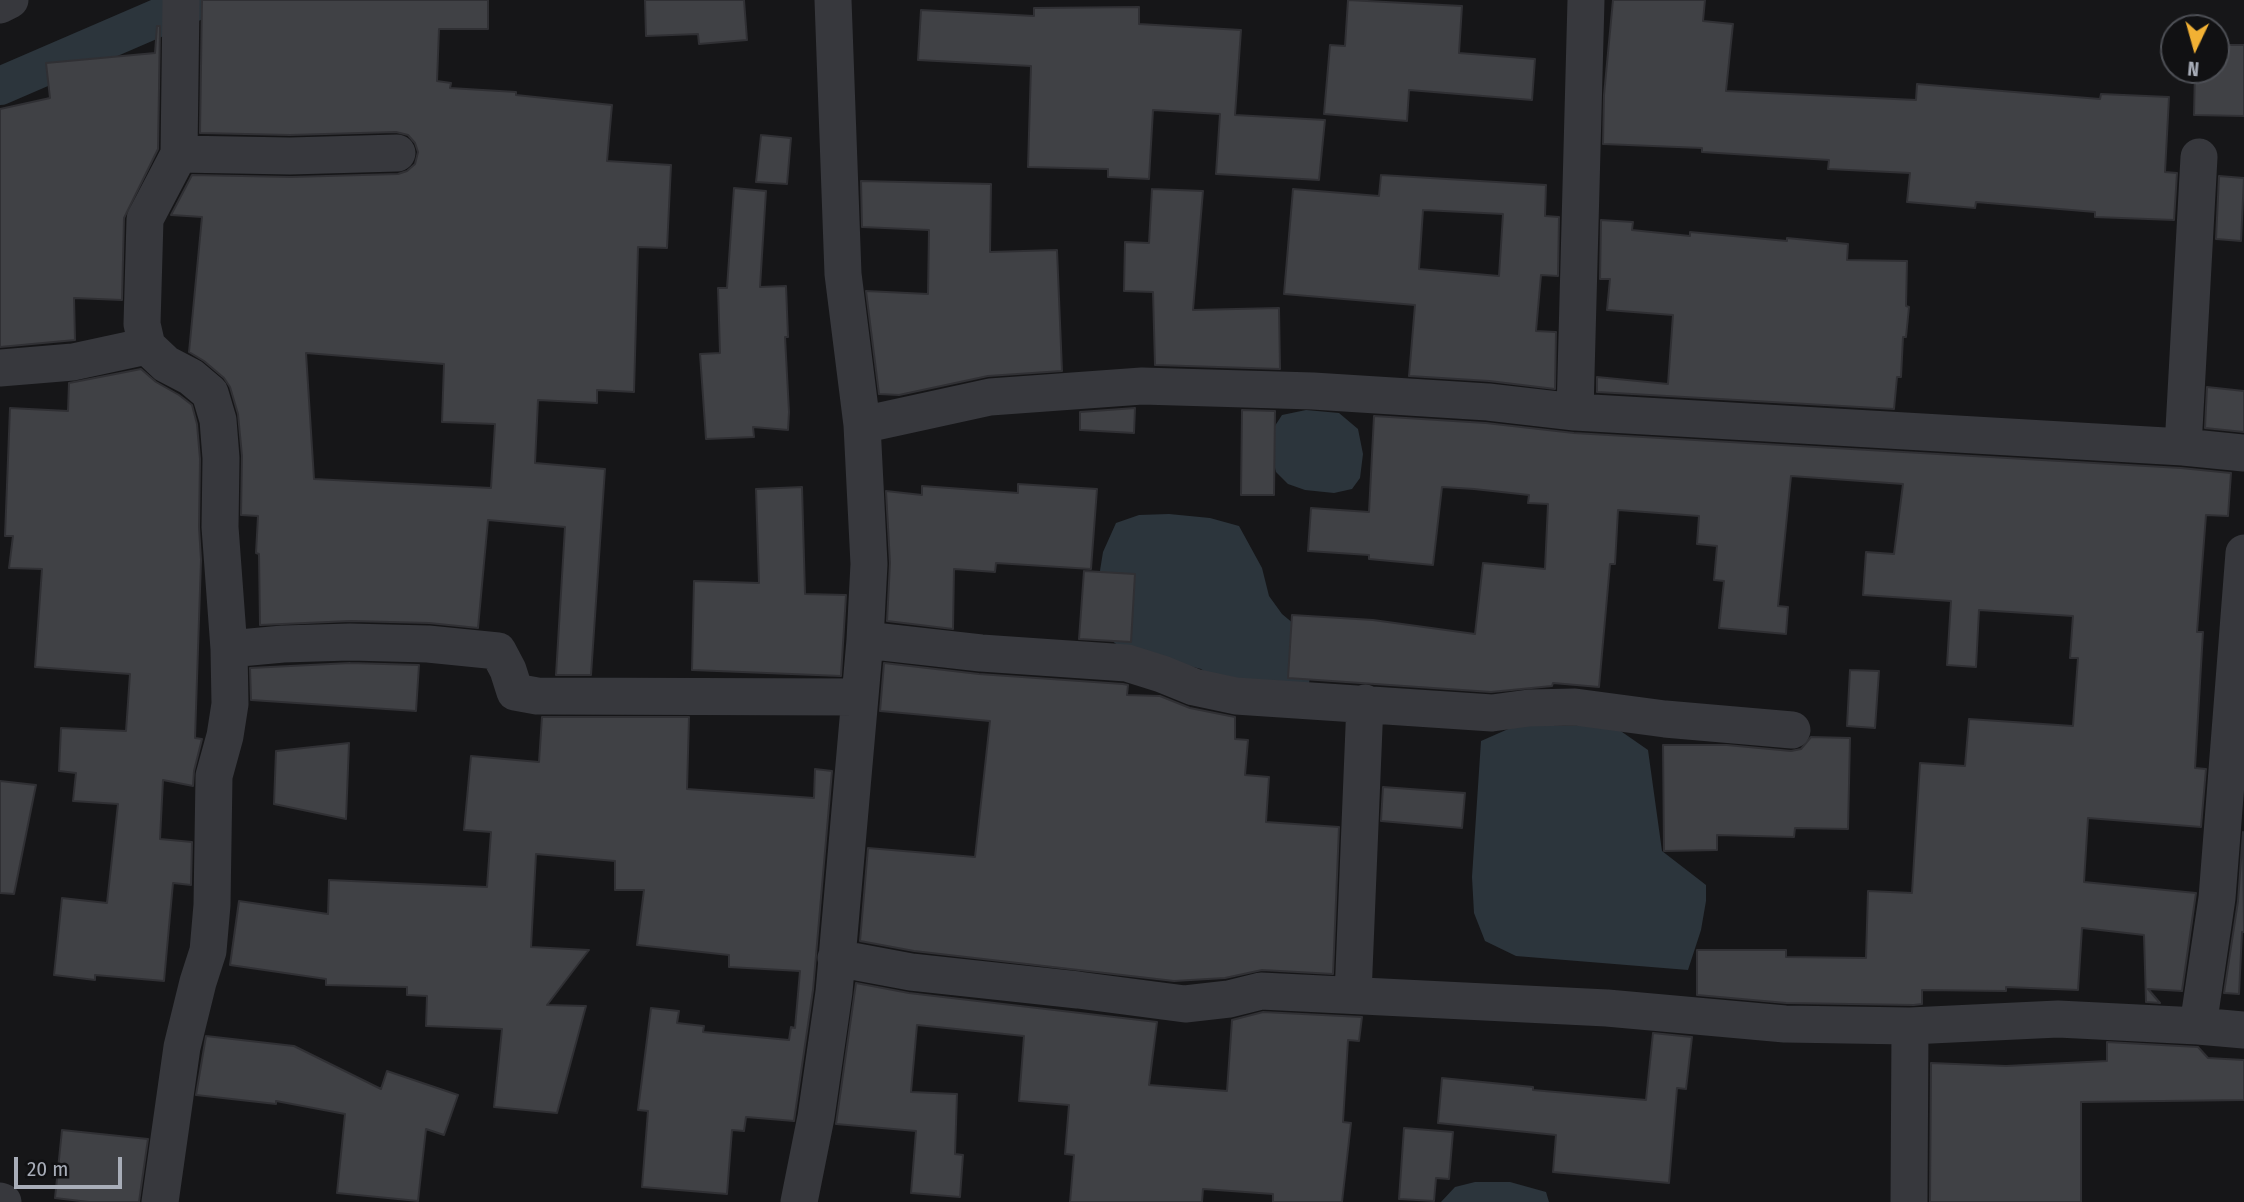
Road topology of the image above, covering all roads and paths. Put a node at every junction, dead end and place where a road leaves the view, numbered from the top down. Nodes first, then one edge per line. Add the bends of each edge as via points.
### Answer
1 (10, 0) edge
2 (181, 0) edge
3 (833, 0) edge
4 (1586, 0) edge
5 (0, 5) edge
6 (397, 153) dead end
7 (179, 154) junction
8 (2199, 157) dead end
9 (147, 346) junction
10 (0, 368) edge
11 (1575, 412) junction
12 (862, 425) junction
13 (2183, 447) junction
14 (2244, 453) edge
15 (2244, 553) edge
16 (2240, 633) edge
17 (865, 640) junction
18 (229, 649) junction
19 (860, 697) junction
20 (1365, 704) junction
21 (1791, 730) dead end
22 (836, 958) junction
23 (1353, 995) junction
24 (1910, 1026) junction
25 (2198, 1026) junction
26 (2244, 1030) edge
27 (160, 1202) edge
28 (799, 1202) edge
29 (1909, 1202) edge

1 - 5 street
2 - 7 street
3 - 12 street via 843,274
4 - 11 street
6 - 7 street
7 - 9 street via 145,219 142,324
8 - 13 street
9 - 10 street via 73,362
9 - 18 street via 210,393 218,420
11 - 12 street via 1313,391 1142,386 990,397
11 - 13 street
12 - 17 street via 869,564
13 - 14 street
15 - 16 street
16 - 25 street via 2217,898
17 - 19 street
17 - 20 street via 1127,663 1194,687 1236,696
18 - 19 street via 350,642 498,650 515,692 537,696
18 - 27 street via 230,704 214,776 208,951 181,1047
19 - 22 street
20 - 21 street via 1492,713 1575,707
20 - 23 street
22 - 23 street via 911,972 1185,1004 1261,991
22 - 28 street via 817,1117
23 - 24 street via 1607,1008 1785,1024
24 - 25 street via 2059,1020
24 - 29 street
25 - 26 street

